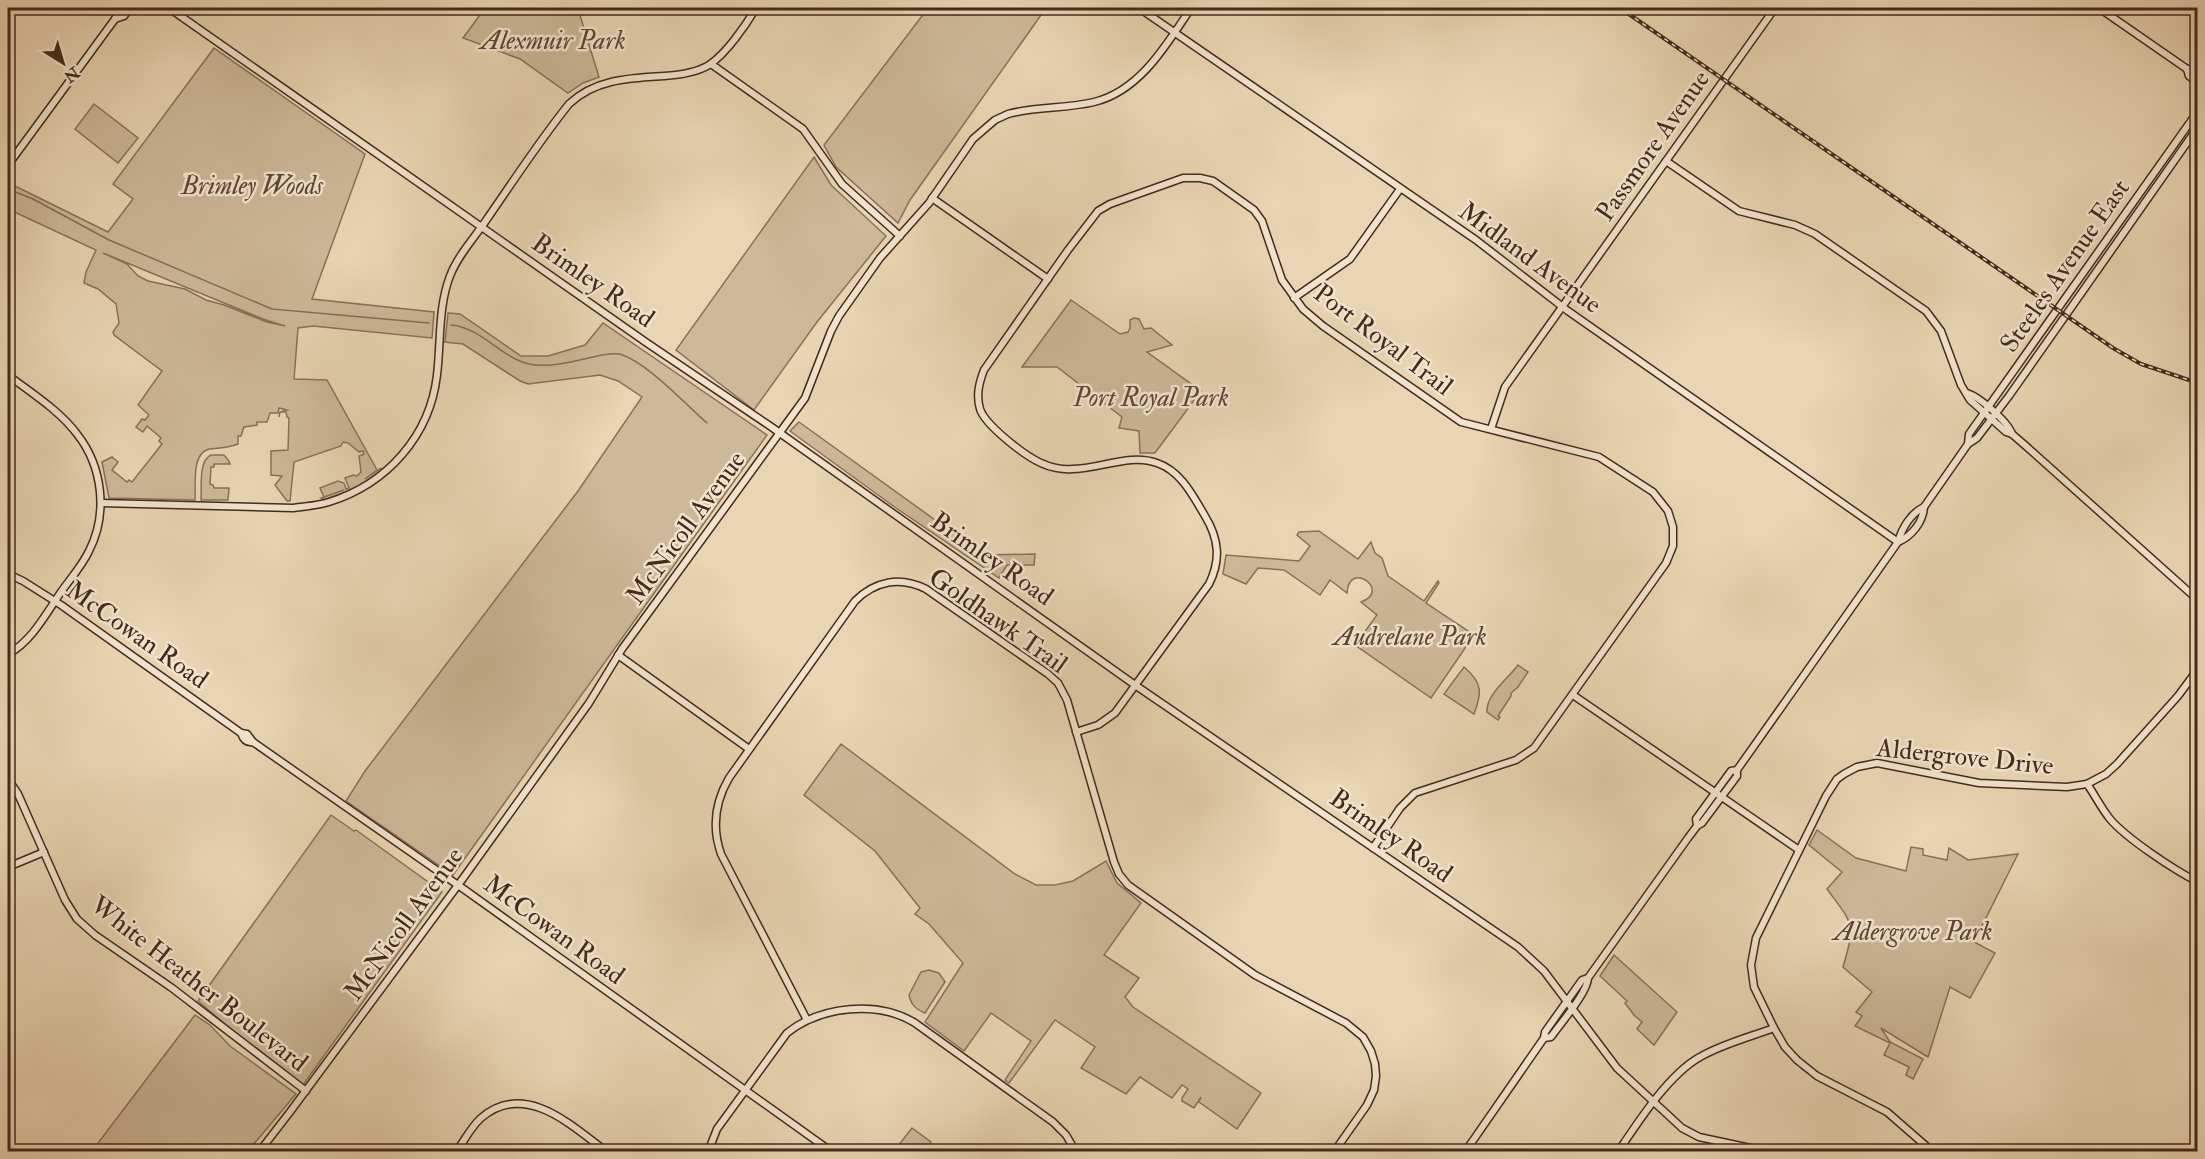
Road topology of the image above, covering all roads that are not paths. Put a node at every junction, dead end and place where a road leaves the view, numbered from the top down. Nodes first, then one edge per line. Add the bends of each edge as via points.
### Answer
1 (120, 8) edge
2 (130, 8) edge
3 (163, 8) edge
4 (169, 8) edge
5 (756, 8) edge
6 (1139, 8) edge
7 (1191, 8) edge
8 (1775, 8) edge
9 (2099, 8) edge
10 (115, 19) junction
11 (1175, 32) junction
12 (711, 64) junction
13 (2187, 69) junction
14 (2198, 71) edge
15 (2198, 82) edge
16 (2198, 111) edge
17 (2198, 127) edge
18 (1666, 161) junction
19 (8, 165) edge
20 (1400, 189) junction
21 (932, 198) junction
22 (482, 227) junction
23 (900, 236) junction
24 (1048, 279) junction
25 (1294, 298) junction
26 (1563, 307) junction
27 (8, 375) edge
28 (1987, 411) junction
29 (1994, 417) junction
30 (1491, 429) junction
31 (780, 433) junction
32 (1968, 444) junction
33 (100, 503) junction
34 (1898, 542) junction
35 (8, 574) edge
36 (2198, 600) edge
37 (55, 601) junction
38 (8, 654) edge
39 (618, 655) junction
40 (2198, 669) edge
41 (1135, 685) junction
42 (1574, 695) junction
43 (1076, 732) junction
44 (749, 749) junction
45 (8, 779) edge
46 (2087, 783) junction
47 (1718, 795) junction
48 (1373, 848) junction
49 (1799, 850) junction
50 (45, 852) junction
51 (8, 867) edge
52 (2198, 882) edge
53 (458, 885) junction
54 (1588, 978) junction
55 (1567, 1000) junction
56 (1572, 1007) junction
57 (807, 1020) junction
58 (1774, 1028) junction
59 (1544, 1038) junction
60 (306, 1090) junction
61 (744, 1091) junction
62 (1654, 1102) junction
63 (259, 1152) edge
64 (456, 1152) edge
65 (607, 1152) edge
66 (708, 1152) edge
67 (832, 1152) edge
68 (1076, 1152) edge
69 (1334, 1152) edge
70 (1465, 1152) edge
71 (1618, 1152) edge
72 (1769, 1152) edge
73 (1933, 1152) edge

1 - 10 street
2 - 10 street
3 - 4 street, Brimley Road
4 - 22 street, Brimley Road
5 - 12 street
6 - 11 street, Midland Avenue
7 - 11 street, McNicoll Avenue
8 - 18 street, Passmore Avenue
9 - 13 street
10 - 19 street
11 - 20 street, Midland Avenue
11 - 21 street, McNicoll Avenue via 1143,73 1118,93 1094,102 1014,112 995,120 973,139
12 - 22 street via 687,73 603,83 582,92 561,114
12 - 23 street via 803,129 842,184
13 - 14 street
13 - 15 street
16 - 28 street, Steeles Avenue East
17 - 29 street, Steeles Avenue East
18 - 26 street, Passmore Avenue
18 - 28 street via 1739,211 1815,234 1926,311 1941,331 1960,386
20 - 25 street via 1350,259
20 - 26 street, Midland Avenue via 1476,240
21 - 23 street, McNicoll Avenue
21 - 24 street
22 - 31 street, Brimley Road
22 - 33 street via 454,266 447,287 437,377 429,411 405,451 379,477 343,497 293,508
23 - 31 street, McNicoll Avenue via 839,316 809,390
24 - 25 street, Port Royal Trail via 1101,208 1194,177 1220,185 1254,210 1262,221 1279,273
24 - 41 street, Port Royal Trail via 984,370 979,384 980,411 995,430 1053,467 1071,469 1141,460 1165,466 1183,481 1216,539 1217,561 1209,584
25 - 30 street, Port Royal Trail via 1323,326 1461,422
26 - 30 street, Passmore Avenue via 1502,391
26 - 34 street, Midland Avenue
27 - 33 street via 77,433 93,462
28 - 29 street
28 - 32 street, Steeles Avenue East via 1969,434
29 - 32 street, Steeles Avenue East
29 - 36 street via 2006,432
30 - 42 street, Port Royal Trail via 1606,460 1657,495 1670,517 1673,542 1666,563
31 - 39 street, McNicoll Avenue
31 - 41 street, Brimley Road
32 - 34 street, Steeles Avenue East via 1924,507 1923,516 1909,537
33 - 37 street via 99,522 89,551
34 - 47 street, Steeles Avenue East via 1737,770 1737,776
35 - 37 street, McCowan Road
37 - 38 street via 31,634
37 - 53 street, McCowan Road via 241,733 243,739 253,742
39 - 44 street
39 - 53 street, McNicoll Avenue via 589,703
40 - 46 street, Aldergrove Drive via 2117,764
41 - 43 street, Port Royal Trail via 1108,719
41 - 48 street, Brimley Road
42 - 47 street
42 - 48 street, Port Royal Trail via 1531,751 1516,760 1414,793
43 - 44 street, Goldhawk Trail via 1067,700 1053,678 926,589 893,581 872,588 855,602
43 - 69 street, Goldhawk Trail via 1114,862 1128,885 1255,975 1346,1023 1366,1041 1375,1064 1374,1090
44 - 57 street, Goldhawk Trail via 720,796 717,840 724,862
45 - 50 street, White Heather Boulevard
46 - 49 street, Aldergrove Drive via 2067,788 1979,783 1877,763 1863,765 1837,779
46 - 52 street via 2119,828
47 - 49 street
47 - 54 street, Steeles Avenue East via 1702,823
48 - 55 street, Brimley Road via 1518,947
49 - 58 street, Aldergrove Drive via 1758,932 1751,956 1754,987
50 - 51 street
50 - 60 street, White Heather Boulevard via 77,919
53 - 60 street, McNicoll Avenue
53 - 61 street, McCowan Road
54 - 55 street, Steeles Avenue East
54 - 56 street, Steeles Avenue East via 1588,985
55 - 56 street, Brimley Road
55 - 59 street, Steeles Avenue East
56 - 59 street, Steeles Avenue East via 1551,1037
56 - 62 street, Brimley Road via 1617,1068
57 - 61 street via 782,1038
57 - 68 street via 866,1009 889,1011 908,1019 1049,1120 1066,1135
58 - 62 street via 1698,1057
58 - 73 street, Aldergrove Drive via 1785,1047 1809,1071 1887,1112
59 - 70 street, Steeles Avenue East
60 - 63 street, McNicoll Avenue
61 - 66 street via 717,1129
61 - 67 street, McCowan Road
62 - 71 street
62 - 72 street, Brimley Road via 1682,1128 1699,1137
64 - 65 street via 484,1116 519,1104 547,1109

